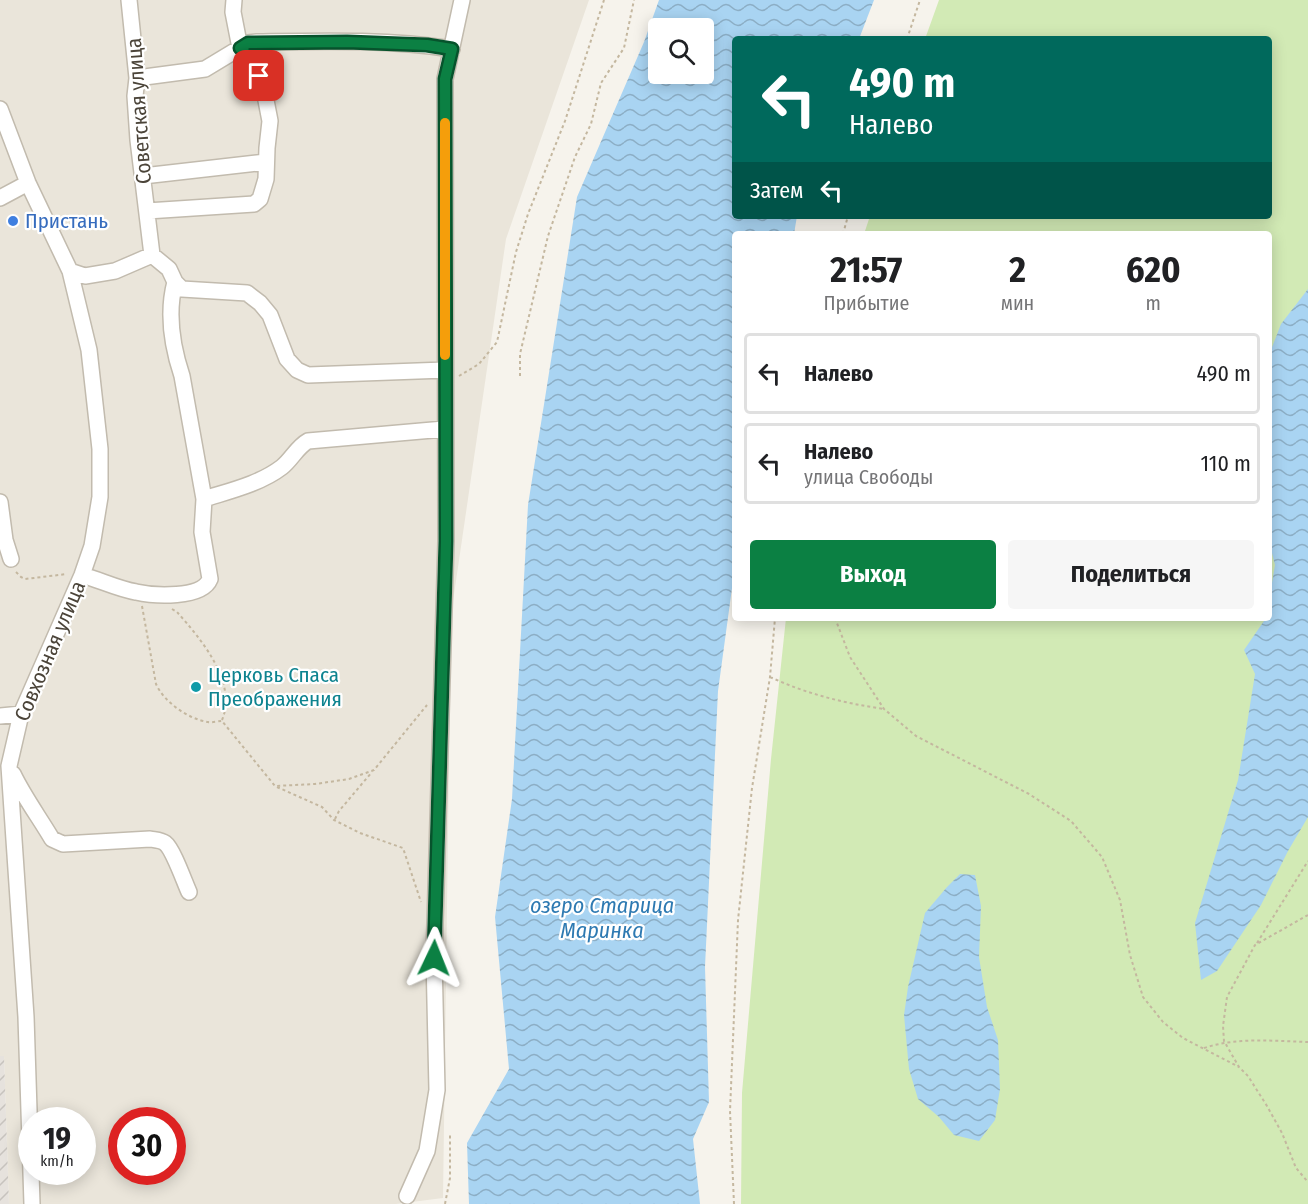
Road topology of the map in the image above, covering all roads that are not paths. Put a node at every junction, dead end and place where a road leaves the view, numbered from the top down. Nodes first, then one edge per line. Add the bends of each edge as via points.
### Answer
1 (129, 0) edge
2 (234, 0) edge
3 (462, 0) edge
4 (240, 48) junction
5 (452, 49) junction
6 (136, 78) junction
7 (0, 109) edge
8 (266, 162) junction
9 (143, 176) junction
10 (28, 183) junction
11 (0, 198) edge
12 (148, 216) junction
13 (152, 255) junction
14 (70, 271) junction
15 (175, 282) junction
16 (445, 376) junction
17 (444, 429) junction
18 (204, 499) junction
19 (0, 502) edge
20 (11, 559) road end
21 (82, 575) junction
22 (21, 714) junction
23 (0, 716) edge
24 (9, 766) junction
25 (189, 892) dead end
26 (407, 1196) dead end
27 (32, 1204) edge

1 - 6 street, Советская улица
2 - 4 street
3 - 5 street
4 - 5 street via 252,43 304,41
4 - 6 street via 205,69
4 - 8 street via 254,62 264,90 270,121
5 - 16 street via 445,79
6 - 9 street, Советская улица
7 - 10 street, Совхозная улица
8 - 9 street
8 - 12 street via 261,199 254,204
9 - 12 street, Советская улица
10 - 11 street
10 - 14 street, Совхозная улица
12 - 13 street, Советская улица
13 - 14 street via 115,270 85,276
13 - 15 street via 169,269
14 - 21 street, Совхозная улица via 89,350 100,449 100,497 92,546
15 - 16 street via 182,290 247,293 270,315 287,359 308,375
15 - 18 street via 172,328 176,358
16 - 17 street
17 - 18 street via 308,441 268,476
17 - 26 street via 446,541 434,958 437,1090 427,1151
18 - 21 street via 202,532 210,579 207,585 186,595 136,593
19 - 20 street via 4,540
21 - 22 street, Совхозная улица
22 - 23 street
22 - 24 street, Совхозная улица
24 - 25 street via 25,799 56,842 150,839 165,843
24 - 27 street, Совхозная улица via 26,1017

